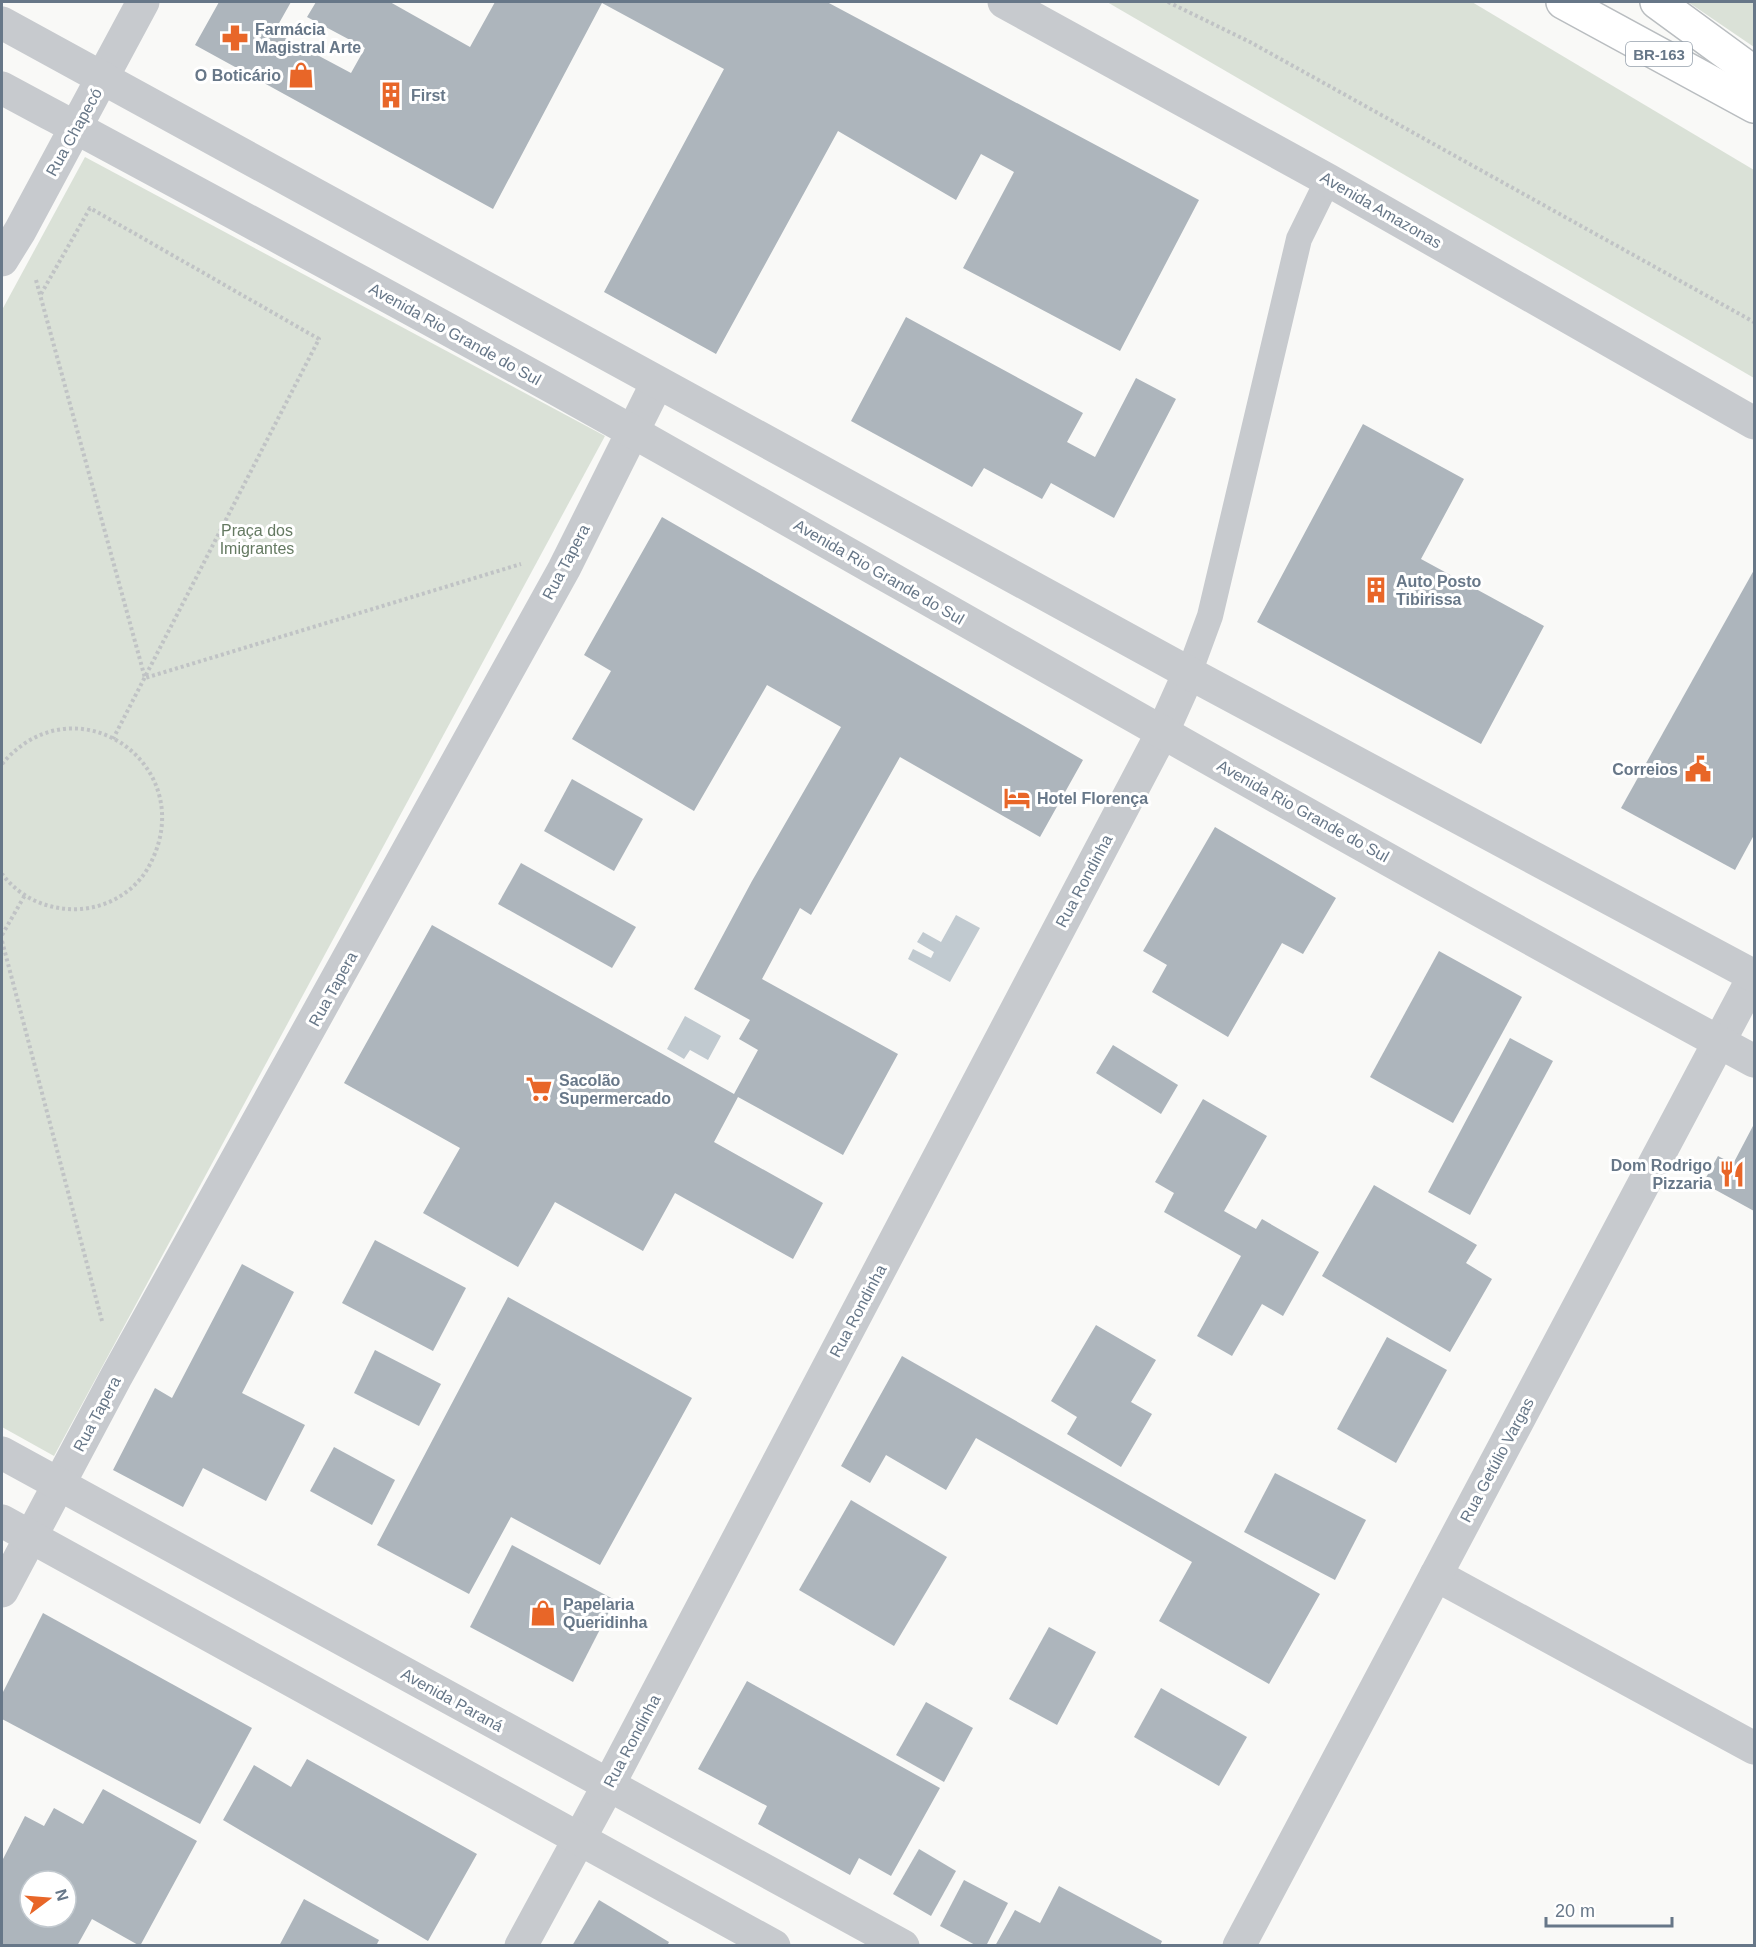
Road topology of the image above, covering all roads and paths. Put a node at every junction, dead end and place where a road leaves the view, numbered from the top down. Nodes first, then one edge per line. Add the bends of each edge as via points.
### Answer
1 (143, 2) edge
2 (1004, 2) edge
3 (1168, 2) edge
4 (1563, 2) edge
5 (1657, 2) edge
6 (2, 23) edge
7 (1755, 73) edge
8 (103, 79) junction
9 (2, 88) edge
10 (1755, 106) edge
11 (75, 127) junction
12 (1328, 180) junction
13 (20, 231) junction
14 (2, 260) edge
15 (41, 294) junction
16 (1755, 322) edge
17 (657, 383) junction
18 (1755, 423) edge
19 (633, 433) junction
20 (576, 544) junction
21 (1189, 673) junction
22 (145, 678) junction
23 (1162, 733) junction
24 (113, 739) junction
25 (2, 764) edge
26 (2, 874) edge
27 (24, 895) junction
28 (2, 935) edge
29 (2, 941) edge
30 (1754, 976) edge
31 (1719, 1042) junction
32 (1755, 1061) edge
33 (116, 1377) junction
34 (2, 1453) edge
35 (59, 1484) junction
36 (2, 1521) edge
37 (31, 1538) junction
38 (1436, 1575) junction
39 (2, 1590) edge
40 (1755, 1748) edge
41 (608, 1786) junction
42 (580, 1838) junction
43 (521, 1946) edge
44 (774, 1946) edge
45 (903, 1946) edge
46 (1239, 1946) edge

1 - 8 street, Rua Chapecó
2 - 12 street, Avenida Amazonas
3 - 16 path via 1250,42
4 - 10 highway, BR-163
5 - 7 highway
6 - 8 street
8 - 11 street, Rua Chapecó
8 - 17 street
9 - 11 street, Avenida Rio Grande do Sul
11 - 13 street, Rua Chapecó
11 - 19 street, Avenida Rio Grande do Sul
12 - 18 street, Avenida Amazonas
12 - 21 lane via 1299,239 1210,616
13 - 14 street, Rua Chapecó
13 - 15 path
15 - 22 path
15 - 22 path via 90,208 319,339
17 - 19 street, Rua Tapera
17 - 21 street
19 - 20 street, Rua Tapera
19 - 23 street, Avenida Rio Grande do Sul
20 - 22 path via 459,584
20 - 33 street, Rua Tapera
21 - 23 street, Rua Rondinha
21 - 30 street
22 - 24 path
23 - 31 street, Avenida Rio Grande do Sul
23 - 41 street, Rua Rondinha
24 - 25 path via 70,728 40,734 14,749
24 - 27 path via 127,746 147,767 160,794 164,823 157,852 143,877 121,897 94,908 65,910 36,903
26 - 27 path via 10,886
27 - 28 path
29 - 33 path
30 - 31 street, Rua Getúlio Vargas
31 - 32 street, Avenida Rio Grande do Sul
31 - 38 street, Rua Getúlio Vargas
33 - 35 street, Rua Tapera
34 - 35 street, Avenida Paraná
35 - 37 street, Rua Tapera
35 - 41 street, Avenida Paraná
36 - 37 street
37 - 39 street, Rua Tapera
37 - 42 street
38 - 40 street
38 - 46 street, Rua Getúlio Vargas
41 - 42 street, Rua Rondinha
41 - 45 street, Avenida Paraná
42 - 43 street, Rua Rondinha
42 - 44 street

